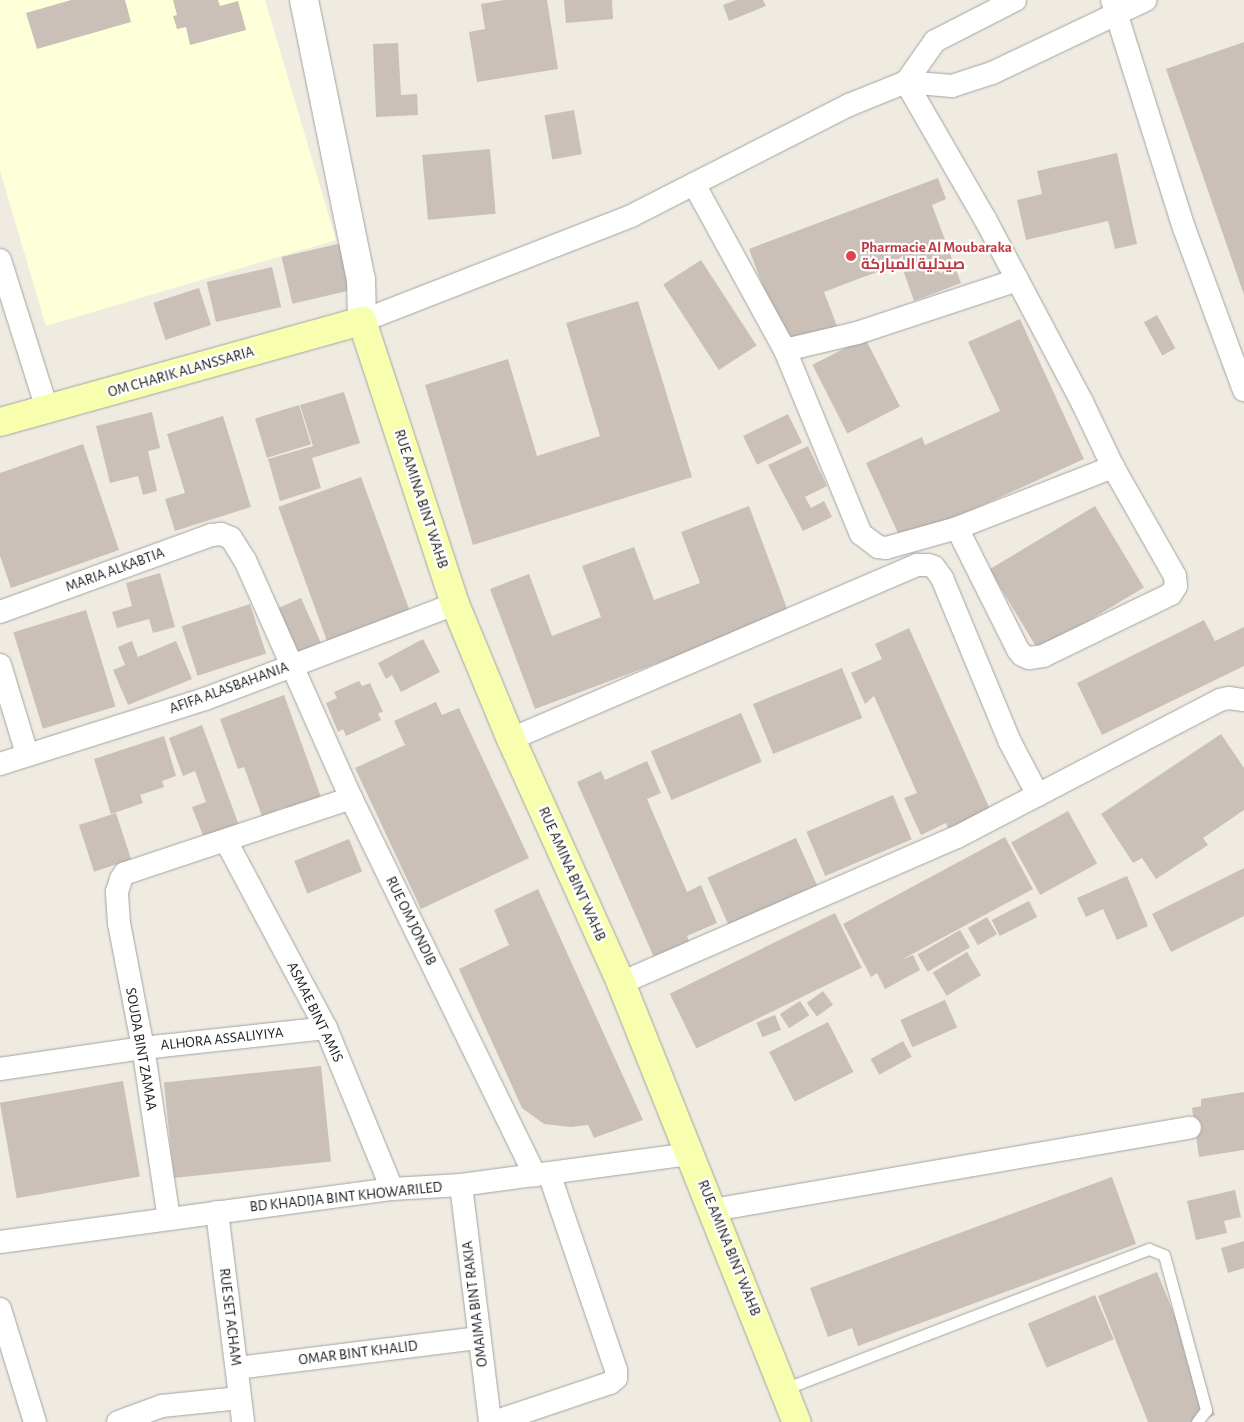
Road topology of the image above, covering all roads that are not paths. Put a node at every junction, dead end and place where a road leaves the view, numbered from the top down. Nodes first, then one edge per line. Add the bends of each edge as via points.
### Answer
1 (304, 0) edge
2 (1016, 0) edge
3 (1146, 0) edge
4 (1114, 8) edge
5 (906, 82) junction
6 (694, 184) junction
7 (0, 260) edge
8 (1017, 280) junction
9 (362, 321) junction
10 (785, 350) junction
11 (1244, 390) edge
12 (47, 409) junction
13 (0, 422) edge
14 (1113, 467) junction
15 (957, 528) junction
16 (230, 538) joint
17 (455, 604) junction
18 (0, 612) edge
19 (0, 665) edge
20 (291, 666) junction
21 (1244, 700) edge
22 (511, 739) junction
23 (27, 754) junction
24 (0, 764) edge
25 (1038, 795) junction
26 (350, 798) junction
27 (226, 841) junction
28 (621, 983) junction
29 (326, 1028) junction
30 (143, 1048) junction
31 (0, 1069) edge
32 (1190, 1128) dead end
33 (692, 1154) junction
34 (542, 1174) junction
35 (461, 1185) junction
36 (392, 1189) junction
37 (714, 1210) junction
38 (217, 1212) junction
39 (169, 1219) junction
40 (0, 1242) edge
41 (0, 1309) edge
42 (478, 1338) junction
43 (237, 1368) junction
44 (784, 1389) junction
45 (240, 1398) junction
46 (36, 1422) edge
47 (118, 1422) edge
48 (244, 1422) edge
49 (490, 1422) edge
50 (494, 1422) edge
51 (797, 1422) edge
52 (1197, 1422) edge

1 - 9 street via 362,279
2 - 5 street via 935,41
3 - 4 street
4 - 5 street via 992,72 952,86
4 - 11 street via 1184,228
5 - 6 street via 850,105
5 - 8 street
6 - 9 street via 631,216
6 - 10 street
7 - 12 street
8 - 10 street via 856,333
8 - 14 street
9 - 12 main road, OM CHARIK ALANSSARIA
9 - 17 main road, RUE AMINA BINT WAHB
10 - 15 street via 866,539 886,548
12 - 13 main road, OM CHARIK ALANSSARIA
14 - 15 street
14 - 15 street via 1175,576 1176,586 1171,594 1044,656 1029,658 1018,650
16 - 18 street, MARIA ALKABTIA via 212,535
16 - 20 street, RUE OM JONDIB via 246,560
17 - 20 street, AFIFA ALASBAHANIA
17 - 22 main road, RUE AMINA BINT WAHB
19 - 23 street
20 - 23 street, AFIFA ALASBAHANIA via 205,699
20 - 26 street, RUE OM JONDIB
21 - 25 street via 1220,700
22 - 25 street via 922,564 934,567 942,578 1010,742
22 - 28 main road, RUE AMINA BINT WAHB
23 - 24 street, AFIFA ALASBAHANIA
25 - 28 street via 957,837
26 - 27 street
26 - 34 street, RUE OM JONDIB
27 - 29 street, ASMAE BINT AMIS
27 - 30 street, SOUDA BINT ZAMAA via 125,873 121,879 117,892 119,923
28 - 33 main road, RUE AMINA BINT WAHB
29 - 30 street, ALHORA ASSALIYIYA
29 - 36 street, ASMAE BINT AMIS
30 - 31 street, ALHORA ASSALIYIYA
30 - 39 street, SOUDA BINT ZAMAA
32 - 37 street
33 - 34 street, BD KHADIJA BINT KHOWARILED
33 - 37 main road, RUE AMINA BINT WAHB
34 - 35 street, BD KHADIJA BINT KHOWARILED
34 - 50 street, RUE OM JONDIB via 616,1370 616,1378 610,1383
35 - 36 street, BD KHADIJA BINT KHOWARILED
35 - 42 street, OMAIMA BINT RAKIA
36 - 38 street, BD KHADIJA BINT KHOWARILED
37 - 44 main road, RUE AMINA BINT WAHB
38 - 39 street, BD KHADIJA BINT KHOWARILED
38 - 43 street, RUE SET ACHAM
39 - 40 street, BD KHADIJA BINT KHOWARILED
41 - 46 street
42 - 43 street, OMAR BINT KHALID
42 - 49 street, OMAIMA BINT RAKIA
43 - 45 street, RUE SET ACHAM
44 - 51 main road, RUE AMINA BINT WAHB
44 - 52 lane via 1149,1248 1164,1254 1206,1410
45 - 47 street via 162,1406
45 - 48 street, RUE SET ACHAM

